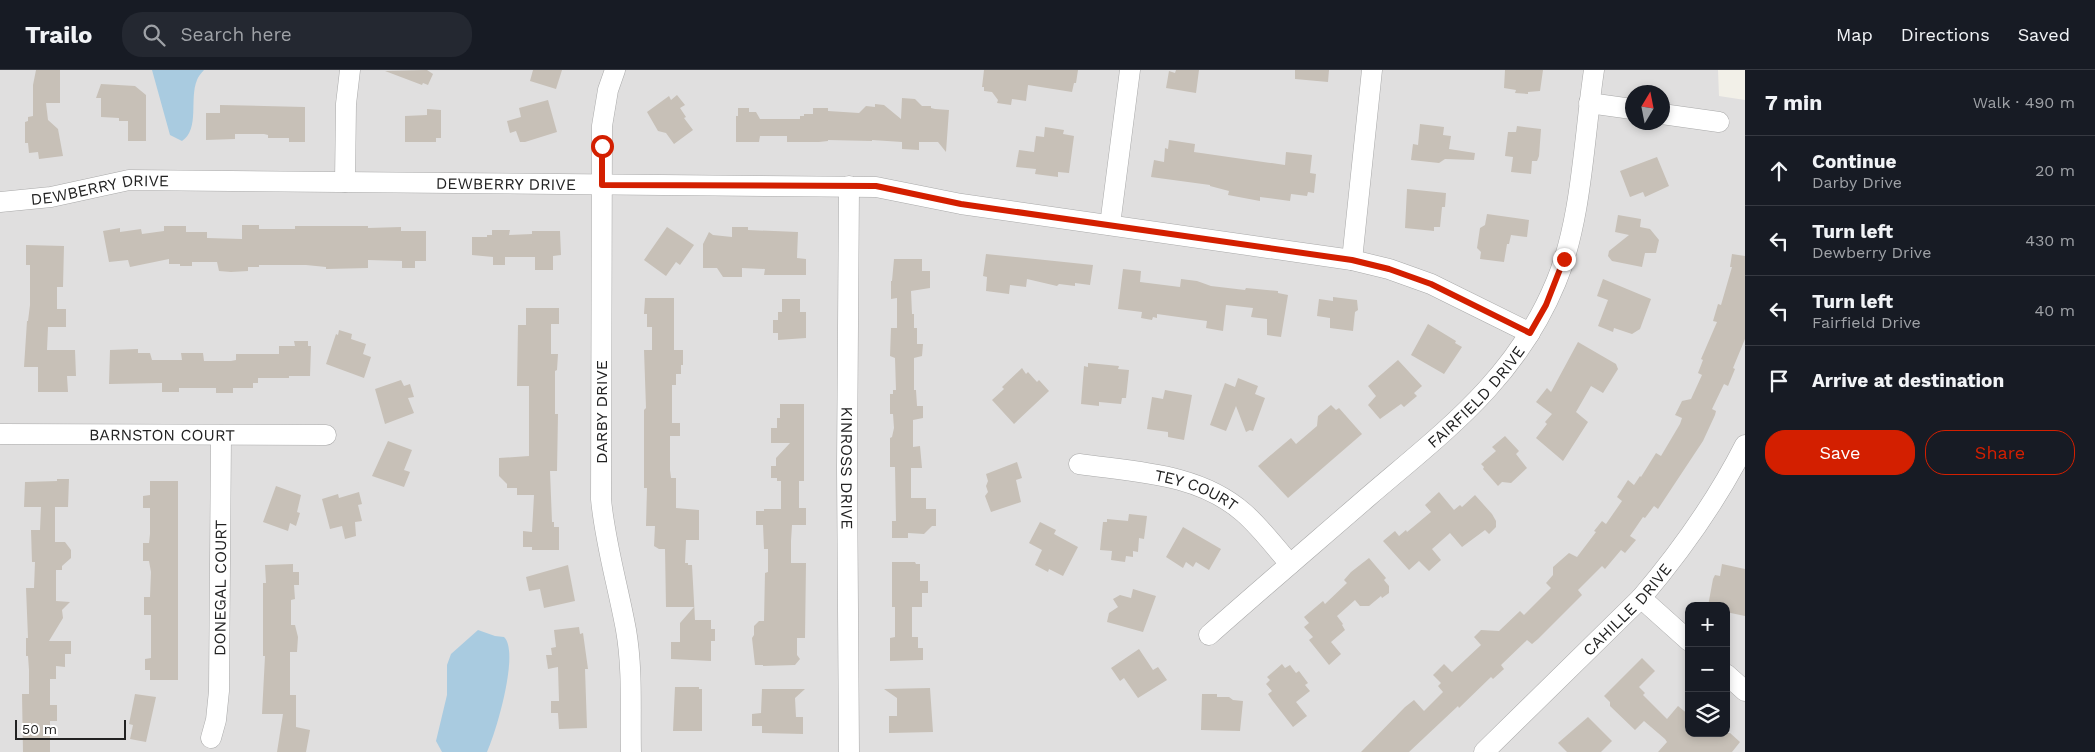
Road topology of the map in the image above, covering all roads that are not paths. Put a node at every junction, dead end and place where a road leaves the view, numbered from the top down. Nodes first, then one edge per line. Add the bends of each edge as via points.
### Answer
1 (350, 70) edge
2 (615, 70) edge
3 (1130, 70) edge
4 (1372, 70) edge
5 (1594, 70) edge
6 (1589, 103) junction
7 (1625, 108) edge
8 (1670, 115) edge
9 (1719, 122) dead end
10 (345, 182) junction
11 (602, 185) junction
12 (849, 186) junction
13 (0, 202) edge
14 (1110, 225) junction
15 (1352, 260) junction
16 (1530, 333) junction
17 (0, 434) edge
18 (220, 435) junction
19 (326, 435) dead end
20 (1745, 445) edge
21 (1078, 464) dead end
22 (1290, 564) junction
23 (1641, 598) junction
24 (1209, 635) dead end
25 (1685, 637) edge
26 (1730, 677) edge
27 (1745, 690) edge
28 (211, 738) dead end
29 (631, 752) edge
30 (850, 752) edge
31 (1484, 752) edge

1 - 10 street
2 - 11 street, DARBY DRIVE via 602,126
3 - 14 street
4 - 15 street
5 - 6 street, FAIRFIELD DRIVE
6 - 7 street
6 - 16 street, FAIRFIELD DRIVE via 1576,208 1564,259 1546,305
8 - 9 street
10 - 11 street, DEWBERRY DRIVE
10 - 13 street, DEWBERRY DRIVE via 129,180 51,197
11 - 12 street, DEWBERRY DRIVE
11 - 29 street, DARBY DRIVE via 601,499 626,631
12 - 14 street, DEWBERRY DRIVE via 876,186 961,204
12 - 30 street, KINROSS DRIVE via 847,477
14 - 15 street, DEWBERRY DRIVE
15 - 16 street, DEWBERRY DRIVE via 1431,284
16 - 22 street, FAIRFIELD DRIVE via 1509,366 1464,415
17 - 18 street, BARNSTON COURT
18 - 19 street, BARNSTON COURT
18 - 28 street, DONEGAL COURT via 219,691
20 - 23 street, CAHILLE DRIVE via 1691,533
21 - 22 street, TEY COURT via 1178,479 1214,492 1244,513
22 - 24 street, FAIRFIELD DRIVE
23 - 25 street
23 - 31 street, CAHILLE DRIVE
26 - 27 street

